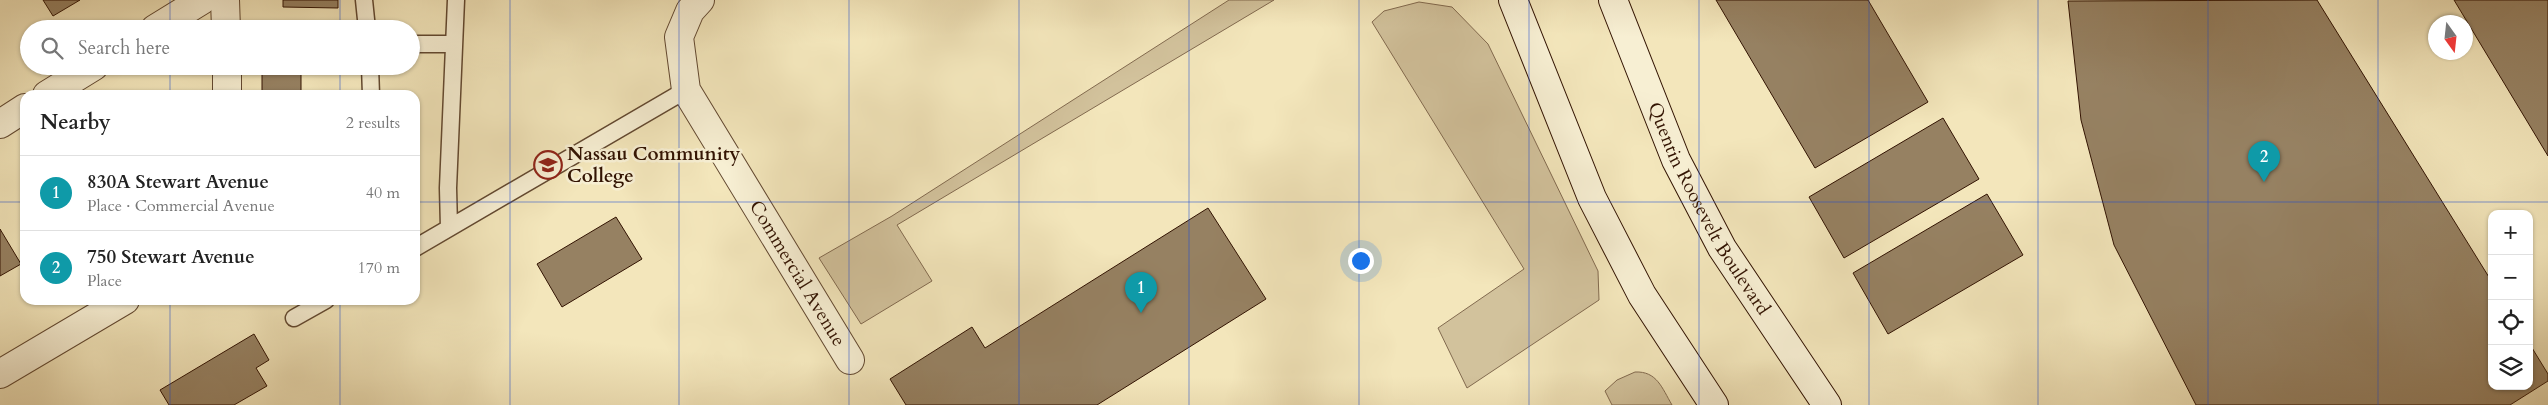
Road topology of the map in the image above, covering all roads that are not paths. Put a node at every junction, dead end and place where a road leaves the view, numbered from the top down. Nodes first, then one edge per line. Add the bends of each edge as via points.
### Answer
1 (202, 0) edge
2 (226, 0) edge
3 (364, 0) edge
4 (456, 0) edge
5 (700, 0) edge
6 (1514, 0) edge
7 (1613, 0) edge
8 (170, 20) edge
9 (226, 20) edge
10 (366, 20) edge
11 (420, 44) edge
12 (454, 44) junction
13 (79, 75) edge
14 (227, 75) edge
15 (370, 75) edge
16 (55, 90) edge
17 (227, 90) edge
18 (371, 90) edge
19 (686, 90) junction
20 (20, 111) edge
21 (0, 124) edge
22 (449, 228) junction
23 (420, 245) edge
24 (117, 305) edge
25 (317, 305) edge
26 (294, 318) dead end
27 (850, 360) dead end
28 (0, 374) edge
29 (1714, 405) edge
30 (1826, 405) edge

1 - 8 street
2 - 9 street
3 - 10 lane
4 - 12 lane
5 - 19 street, Commercial Avenue via 690,10 679,37
6 - 29 street via 1592,198 1642,295
7 - 30 street, Quentin Roosevelt Boulevard via 1676,160 1722,248
11 - 12 lane
12 - 22 lane
13 - 16 street
14 - 17 street
15 - 18 lane
19 - 22 lane
19 - 27 street, Commercial Avenue
20 - 21 street
22 - 23 lane
24 - 28 street
25 - 26 lane

